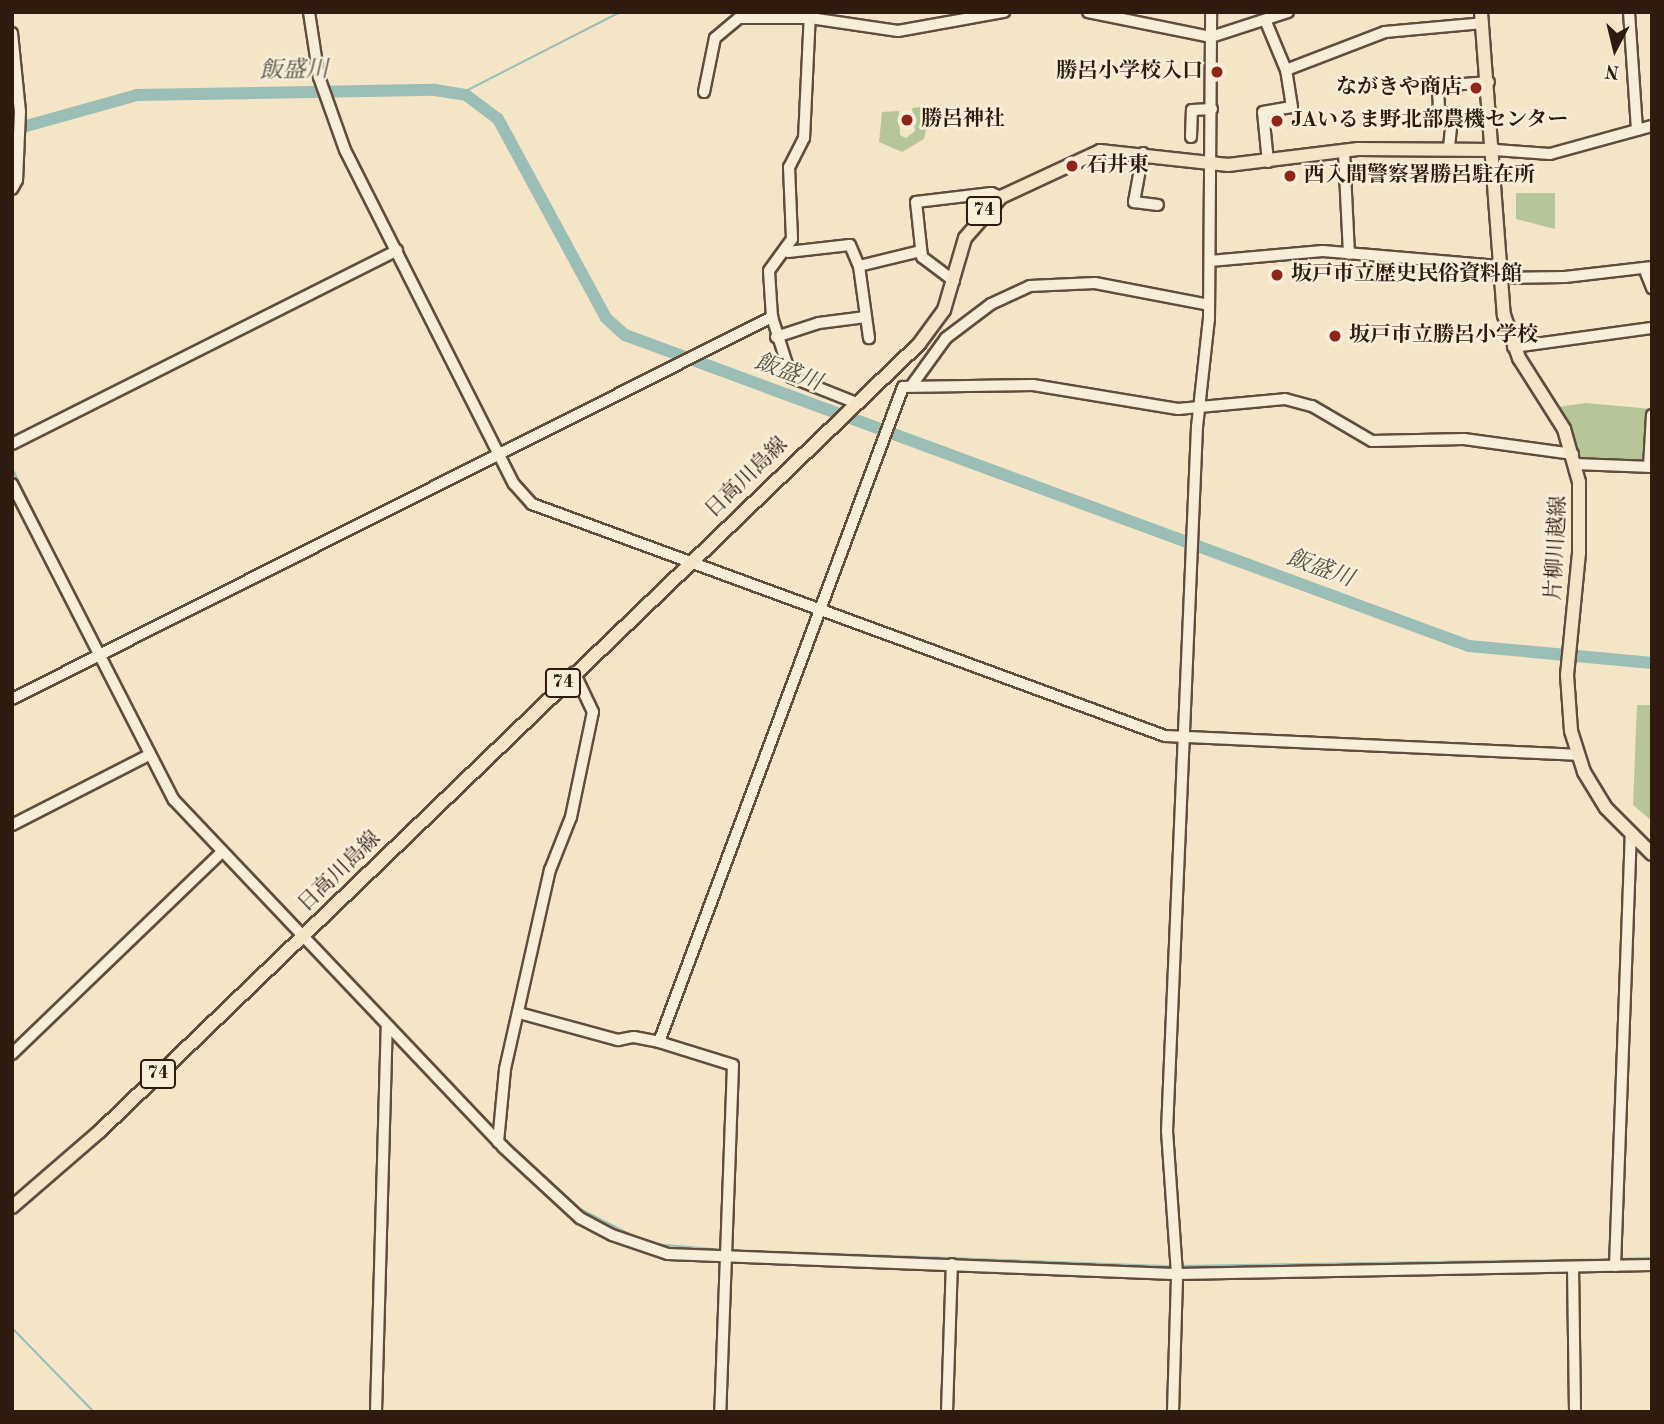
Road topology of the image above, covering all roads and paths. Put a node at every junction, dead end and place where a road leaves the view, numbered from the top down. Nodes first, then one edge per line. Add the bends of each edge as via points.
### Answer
1 (309, 12) edge
2 (1004, 12) edge
3 (1088, 12) edge
4 (1211, 12) edge
5 (1289, 12) edge
6 (1629, 12) edge
7 (810, 15) edge
8 (1482, 18) edge
9 (1266, 22) junction
10 (12, 33) edge
11 (1211, 37) junction
12 (1286, 70) junction
13 (1489, 82) junction
14 (704, 92) dead end
15 (1212, 109) junction
16 (1652, 126) edge
17 (1637, 130) junction
18 (1212, 133) junction
19 (1450, 147) junction
20 (1495, 150) junction
21 (1344, 152) junction
22 (1143, 153) junction
23 (1268, 162) junction
24 (1212, 163) junction
25 (12, 189) edge
26 (1001, 197) junction
27 (1158, 205) dead end
28 (397, 250) junction
29 (921, 251) junction
30 (788, 252) junction
31 (1349, 254) junction
32 (1210, 261) junction
33 (859, 266) junction
34 (1648, 268) edge
35 (1498, 272) junction
36 (954, 281) junction
37 (1652, 288) edge
38 (1209, 305) junction
39 (772, 317) junction
40 (866, 317) junction
41 (1652, 328) edge
42 (776, 337) junction
43 (869, 338) dead end
44 (1513, 347) junction
45 (912, 385) junction
46 (852, 404) junction
47 (1198, 407) junction
48 (1652, 415) edge
49 (12, 444) edge
50 (498, 454) junction
51 (1574, 459) junction
52 (1650, 467) edge
53 (12, 484) edge
54 (688, 562) junction
55 (819, 610) junction
56 (102, 655) junction
57 (574, 672) junction
58 (12, 699) edge
59 (1184, 740) junction
60 (149, 755) junction
61 (1577, 755) junction
62 (12, 825) edge
63 (1631, 837) junction
64 (221, 853) junction
65 (1652, 853) edge
66 (301, 937) junction
67 (519, 1013) junction
68 (387, 1028) junction
69 (659, 1042) junction
70 (12, 1054) edge
71 (498, 1142) junction
72 (12, 1207) edge
73 (725, 1252) junction
74 (952, 1264) junction
75 (1652, 1265) edge
76 (1615, 1266) junction
77 (1573, 1267) junction
78 (1177, 1274) junction
79 (376, 1412) edge
80 (720, 1412) edge
81 (947, 1412) edge
82 (1172, 1412) edge
83 (1575, 1412) edge

1 - 28 street via 328,109
2 - 7 street via 898,31
3 - 11 street
4 - 11 street
5 - 9 street
6 - 17 street
7 - 14 street via 754,16 723,27 712,48
7 - 30 street via 804,138 789,167 793,230
8 - 12 street via 1385,32
8 - 13 main road
9 - 11 street
9 - 12 street
10 - 25 street via 20,112
11 - 15 street
12 - 23 street via 1292,107 1262,112
13 - 19 street via 1438,86 1439,111 1452,117
13 - 20 main road
15 - 18 street
15 - 18 street via 1192,110 1191,134
16 - 17 street
17 - 20 street via 1550,154
18 - 24 street
19 - 20 main road, 日高川島線 / 74
19 - 21 main road, 日高川島線 / 74
20 - 35 main road, 片柳川越線
21 - 23 main road, 日高川島線 / 74
21 - 31 street
22 - 24 main road, 日高川島線 / 74
22 - 26 main road, 日高川島線 / 74 via 1086,154
22 - 27 street via 1134,202
23 - 24 main road, 日高川島線 / 74
24 - 32 street
26 - 29 street via 991,193 916,202
26 - 36 main road, 日高川島線 / 74 via 969,231
28 - 49 street
28 - 50 street
29 - 33 street
29 - 36 street via 925,261
30 - 33 street via 850,245
30 - 39 street via 769,271
31 - 32 street via 1308,251
31 - 35 street
32 - 38 street
33 - 40 street
34 - 35 street
34 - 37 street
35 - 44 main road, 片柳川越線
36 - 46 main road, 日高川島線 / 74 via 928,336
38 - 45 street via 1095,283 1030,286 991,304 946,338
38 - 47 street
39 - 42 street
39 - 50 street
40 - 42 street via 800,327
40 - 43 street
41 - 44 street
42 - 46 street via 794,381
44 - 51 main road, 片柳川越線 via 1553,408
45 - 47 street via 1033,385 1135,405
45 - 55 street via 901,388
46 - 54 main road, 日高川島線 / 74
47 - 51 street via 1285,398 1312,406 1372,441 1464,439
47 - 59 street
48 - 52 street
50 - 54 street via 518,491 532,504
50 - 56 street
51 - 52 street
51 - 61 main road, 片柳川越線 via 1579,553 1567,673
53 - 56 street
54 - 55 street
54 - 57 main road, 日高川島線 / 74
55 - 59 street via 1145,731
55 - 69 street
56 - 58 street
56 - 60 street
57 - 66 main road, 日高川島線 / 74
57 - 67 street via 593,712 571,817 550,870
59 - 61 street
59 - 78 street via 1167,1131
60 - 62 street
60 - 64 street via 174,800
61 - 63 main road, 片柳川越線 via 1606,808
63 - 65 main road, 片柳川越線
63 - 76 street
64 - 66 street
64 - 70 street
66 - 68 street
66 - 72 main road, 日高川島線 / 74 via 100,1131
67 - 69 street via 618,1040 634,1037
67 - 71 street via 505,1069
68 - 71 street
68 - 79 street
69 - 73 street via 733,1065
71 - 73 street via 580,1218 612,1236 668,1254
73 - 74 street
73 - 80 street
74 - 78 street
74 - 81 street
75 - 76 street
76 - 77 street
77 - 78 street
77 - 83 street
78 - 82 street

